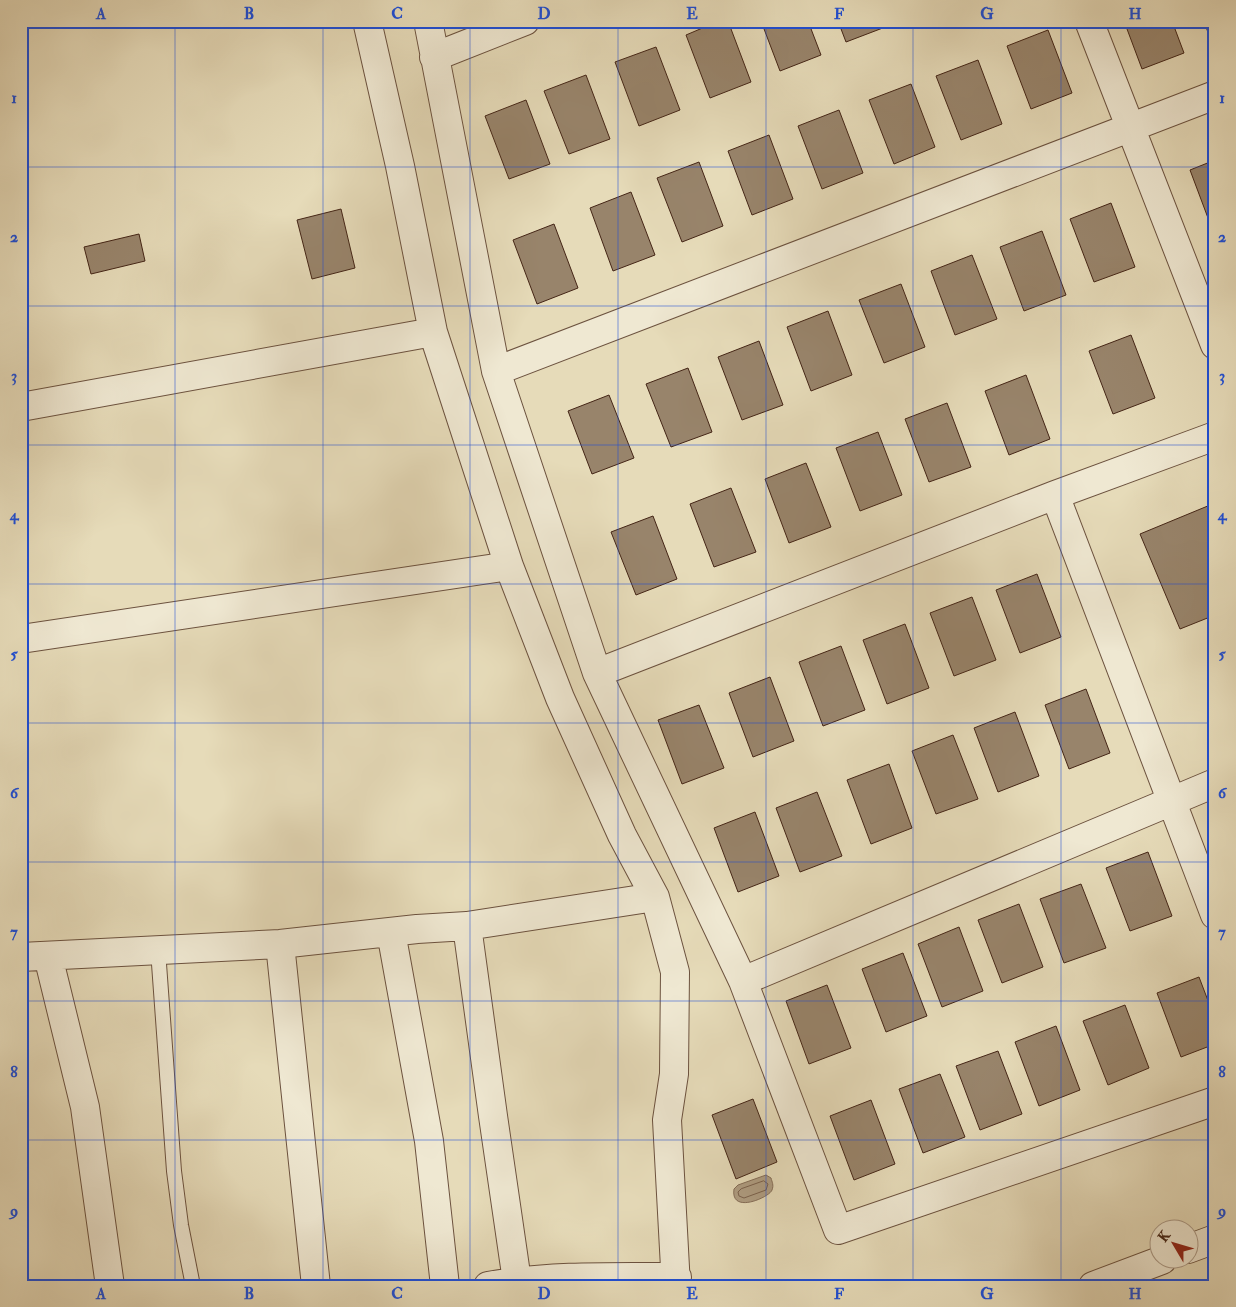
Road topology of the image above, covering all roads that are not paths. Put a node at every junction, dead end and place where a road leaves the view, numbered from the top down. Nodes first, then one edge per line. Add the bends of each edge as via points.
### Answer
1 (367, 21) edge
2 (428, 21) edge
3 (525, 21) edge
4 (1089, 21) edge
5 (434, 57) junction
6 (1215, 95) edge
7 (1130, 128) junction
8 (433, 332) junction
9 (1215, 345) edge
10 (496, 371) junction
11 (21, 408) edge
12 (1215, 436) edge
13 (1055, 495) junction
14 (509, 566) junction
15 (21, 639) edge
16 (597, 674) junction
17 (1215, 783) edge
18 (1171, 802) junction
19 (655, 897) junction
20 (1215, 915) edge
21 (467, 926) junction
22 (391, 932) junction
23 (280, 944) junction
24 (158, 950) junction
25 (34, 956) edge
26 (743, 981) junction
27 (1215, 1101) edge
28 (1215, 1239) edge
29 (1198, 1245) edge
30 (1148, 1265) edge
31 (677, 1281) edge
32 (525, 1283) edge
33 (110, 1286) edge
34 (193, 1286) edge
35 (316, 1286) edge
36 (445, 1286) edge
37 (488, 1286) edge
38 (1093, 1286) edge

1 - 8 street
2 - 5 street
3 - 5 street
4 - 7 street
5 - 10 street
6 - 7 street
7 - 9 street
7 - 10 street
8 - 11 street
8 - 14 street
10 - 16 street
12 - 13 street
13 - 16 street
13 - 18 street
14 - 15 street
14 - 19 street via 560,698 622,835
16 - 26 street
17 - 18 street
18 - 20 street
18 - 26 street
19 - 21 street
19 - 31 street via 675,972 674,1074 667,1120
21 - 22 street
21 - 32 street via 491,1106
22 - 23 street
22 - 36 street via 429,1141
23 - 24 street
23 - 35 street
24 - 25 street
24 - 34 lane via 174,1171
25 - 33 street via 85,1107
26 - 27 street via 838,1230
28 - 29 street
30 - 38 street
31 - 32 street via 600,1278
32 - 37 street

